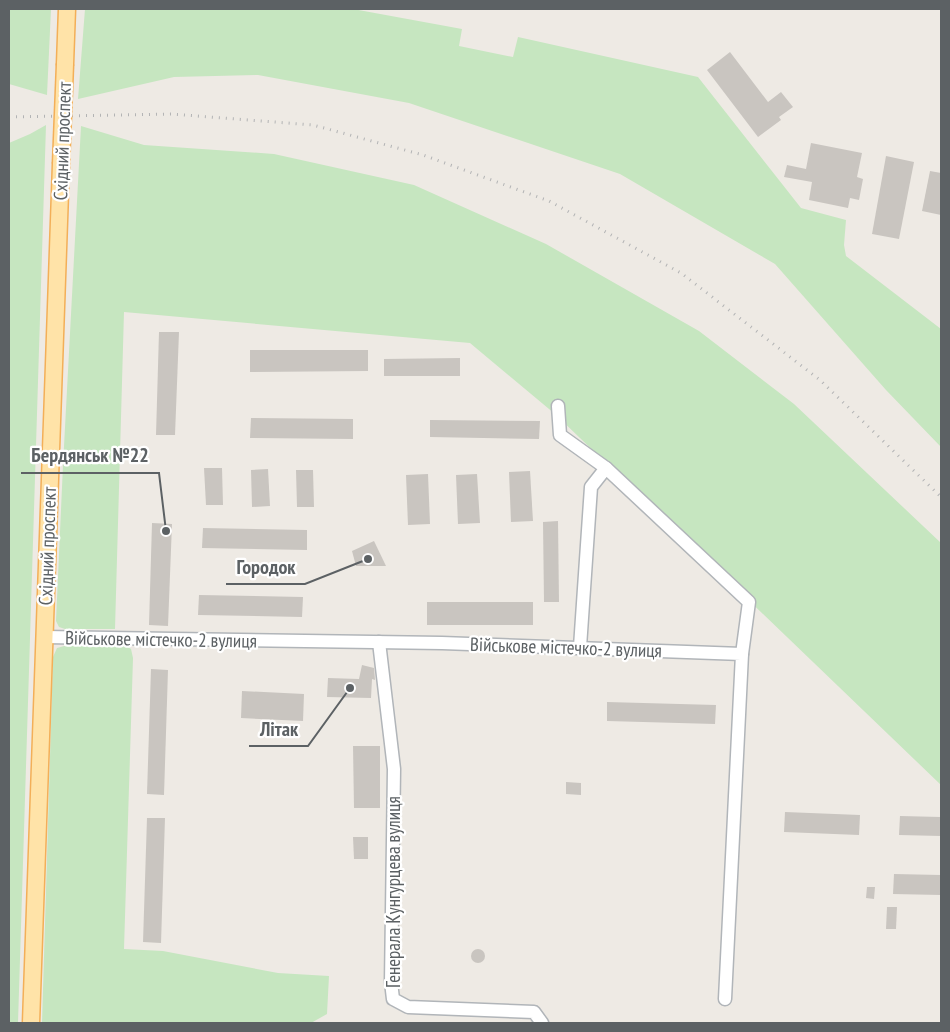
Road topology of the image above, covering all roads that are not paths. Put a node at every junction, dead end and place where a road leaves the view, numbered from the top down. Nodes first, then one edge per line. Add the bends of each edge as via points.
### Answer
1 (67, 9) edge
2 (558, 406) dead end
3 (606, 468) junction
4 (44, 637) junction
5 (379, 642) junction
6 (580, 647) junction
7 (742, 654) junction
8 (725, 999) dead end
9 (31, 1023) edge
10 (542, 1023) edge

1 - 4 main road, Східний проспект, bridge
2 - 3 street via 560,435
3 - 6 street via 591,487
3 - 7 street via 749,602
4 - 5 street, Військове містечко-2 вулиця
4 - 9 main road, Східний проспект
5 - 6 street, Військове містечко-2 вулиця
5 - 10 street, Генерала Кунгурцева вулиця via 394,769 393,999 408,1007 534,1012
6 - 7 street, Військове містечко-2 вулиця
7 - 8 street

